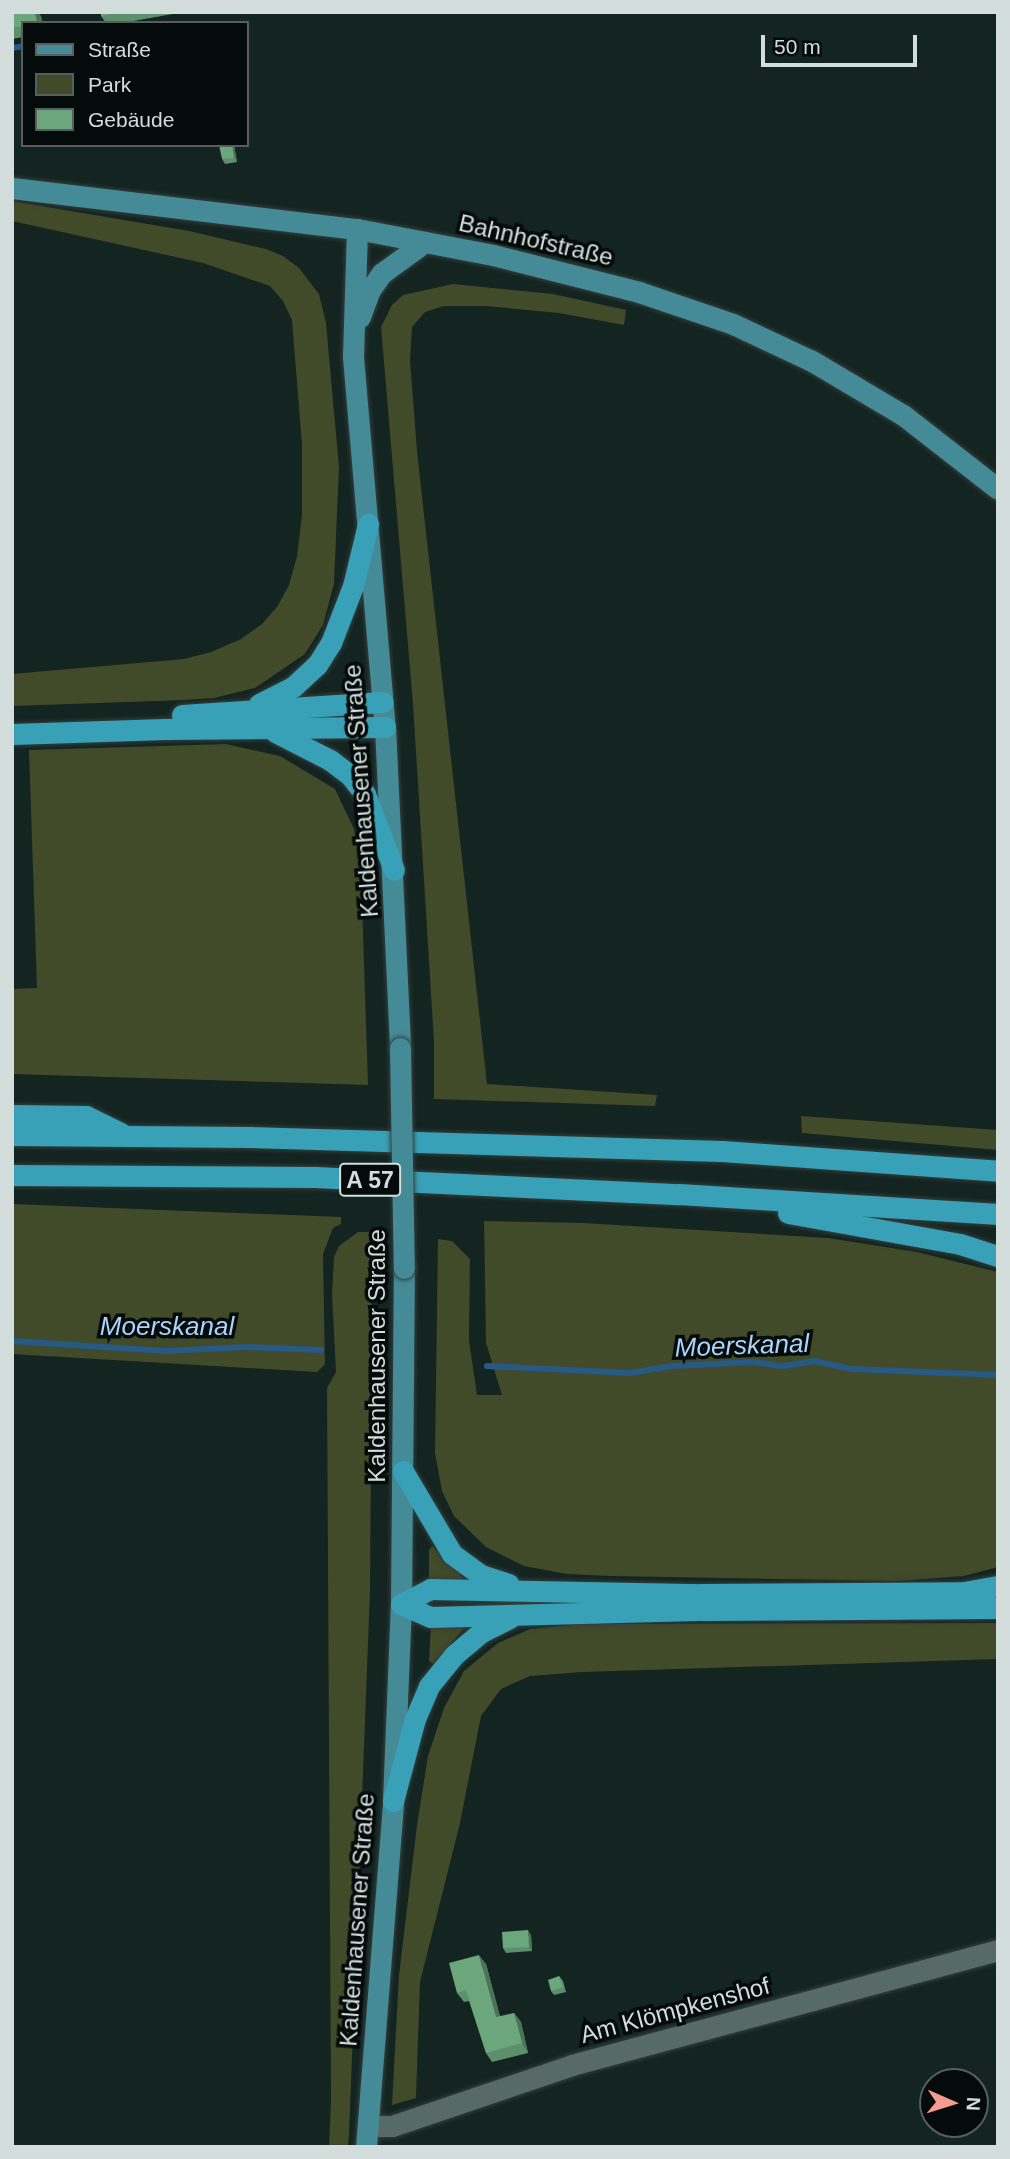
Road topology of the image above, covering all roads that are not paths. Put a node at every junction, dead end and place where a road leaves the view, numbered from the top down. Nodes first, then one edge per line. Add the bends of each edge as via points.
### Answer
1 (12, 188) edge
2 (356, 229) junction
3 (425, 242) junction
4 (353, 357) junction
5 (998, 489) edge
6 (368, 524) junction
7 (383, 702) junction
8 (237, 712) junction
9 (12, 721) edge
10 (385, 727) junction
11 (267, 729) junction
12 (12, 734) edge
13 (394, 870) junction
14 (12, 1115) edge
15 (12, 1135) edge
16 (126, 1135) junction
17 (998, 1171) edge
18 (12, 1175) edge
19 (679, 1194) junction
20 (998, 1214) edge
21 (998, 1256) edge
22 (403, 1471) junction
23 (998, 1586) edge
24 (538, 1592) junction
25 (401, 1604) junction
26 (998, 1608) edge
27 (515, 1615) junction
28 (393, 1801) junction
29 (998, 1950) edge
30 (367, 2136) edge

1 - 2 main road, Bahnhofstraße
2 - 3 main road, Bahnhofstraße
2 - 4 main road, Kaldenhausener Straße
3 - 4 main road via 382,273 370,290
3 - 5 main road, Bahnhofstraße via 586,278 733,324 812,361 881,401
4 - 6 main road, Kaldenhausener Straße
6 - 7 main road, Kaldenhausener Straße
6 - 8 highway via 344,616 317,665 293,687
7 - 8 highway
7 - 10 main road, Kaldenhausener Straße
8 - 9 highway
10 - 11 highway
10 - 13 main road, Kaldenhausener Straße
11 - 12 highway
11 - 13 highway via 350,775 365,794
13 - 22 main road, Kaldenhausener Straße, bridge via 404,1268
14 - 16 highway via 86,1116
15 - 16 highway, A 57
16 - 17 highway, A 57 via 722,1151
18 - 19 highway, A 57 via 248,1175
19 - 20 highway, A 57
19 - 21 highway via 960,1244
22 - 24 highway via 452,1554 481,1575
22 - 25 main road, Kaldenhausener Straße
23 - 24 highway via 964,1592
24 - 25 highway via 430,1589
25 - 27 highway via 430,1617
25 - 28 main road, Kaldenhausener Straße
26 - 27 highway
27 - 28 highway via 463,1647 429,1686
28 - 30 main road, Kaldenhausener Straße
29 - 30 street, Am Klömpkenshof via 572,2065

